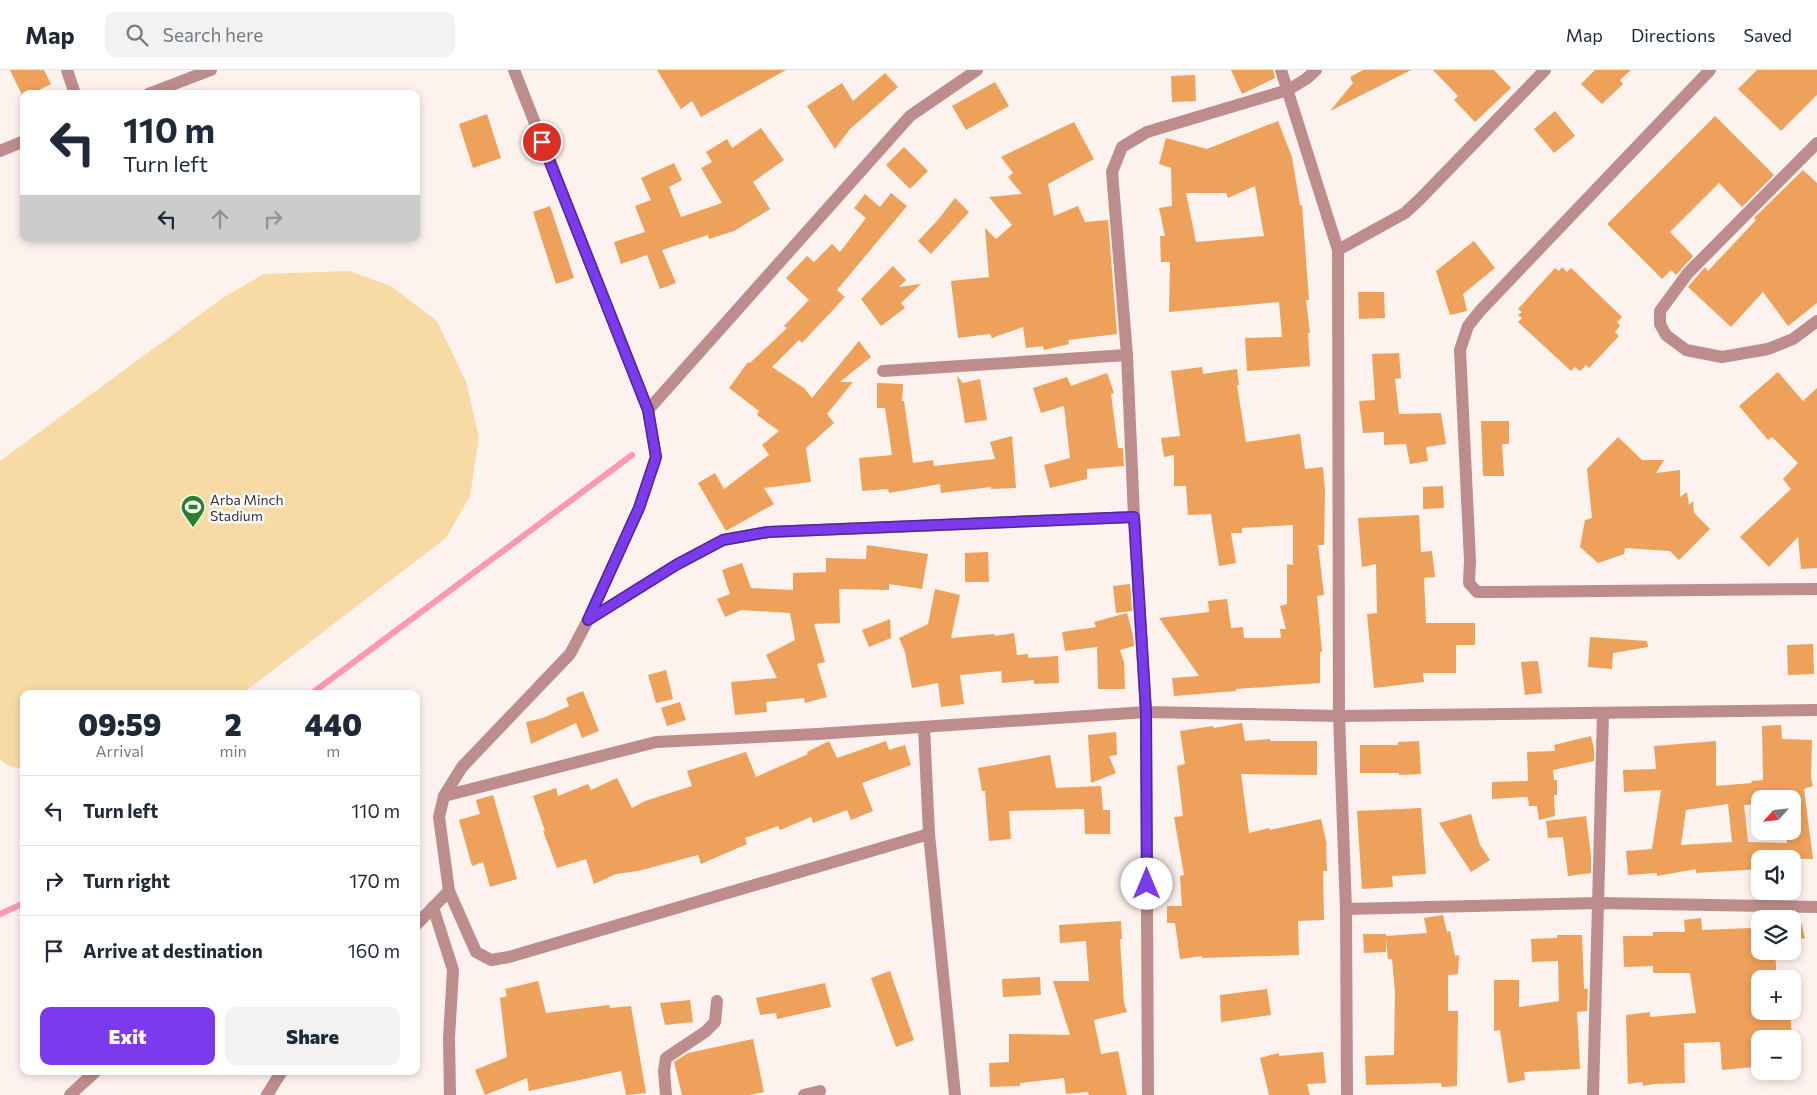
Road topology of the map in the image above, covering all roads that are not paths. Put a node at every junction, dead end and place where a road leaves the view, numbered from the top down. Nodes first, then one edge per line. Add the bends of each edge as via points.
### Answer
1 (67, 70) edge
2 (211, 70) edge
3 (514, 70) edge
4 (976, 70) edge
5 (1280, 70) edge
6 (1316, 70) edge
7 (1545, 70) edge
8 (1710, 70) edge
9 (74, 90) edge
10 (158, 90) edge
11 (1288, 90) junction
12 (20, 143) edge
13 (1817, 143) edge
14 (0, 151) edge
15 (1338, 250) junction
16 (1817, 321) edge
17 (1127, 355) junction
18 (883, 371) dead end
19 (648, 410) junction
20 (1134, 517) junction
21 (1817, 589) edge
22 (588, 620) junction
23 (1817, 710) edge
24 (1146, 712) junction
25 (1603, 713) junction
26 (1339, 716) junction
27 (924, 727) junction
28 (444, 796) junction
29 (929, 834) junction
30 (449, 891) junction
31 (1599, 903) junction
32 (433, 907) junction
33 (1817, 907) edge
34 (1346, 909) junction
35 (420, 921) edge
36 (717, 1001) dead end
37 (92, 1075) edge
38 (280, 1075) edge
39 (820, 1091) dead end
40 (70, 1095) edge
41 (267, 1095) edge
42 (450, 1095) edge
43 (666, 1095) edge
44 (804, 1095) edge
45 (955, 1095) edge
46 (1148, 1095) edge
47 (1347, 1095) edge
48 (1593, 1095) edge

1 - 9 street
2 - 10 street
3 - 19 street
4 - 19 street via 910,116
5 - 11 street
6 - 11 street
7 - 15 street via 1404,213
8 - 21 street via 1468,326 1460,350 1469,583 1478,592
11 - 15 street
11 - 17 street via 1147,132 1122,147 1112,172
12 - 14 street
13 - 16 street via 1688,273 1660,311 1660,324 1666,336 1686,350 1722,356 1768,349 1793,339
15 - 26 street
17 - 18 street
17 - 20 street
19 - 22 street via 656,457 639,508
20 - 22 street via 768,532 723,540
20 - 24 street
22 - 28 street via 570,654 462,767
23 - 25 street
24 - 26 street
24 - 27 street
24 - 46 street
25 - 26 street
25 - 31 street
26 - 34 street
27 - 28 street via 656,742
27 - 29 street
28 - 30 street via 439,817
29 - 30 street via 492,960 476,952
29 - 45 street
30 - 32 street
31 - 33 street
31 - 34 street
31 - 48 street
32 - 35 street
32 - 42 street via 453,970
34 - 47 street
36 - 43 street via 715,1022 666,1058
37 - 40 street
38 - 41 street
39 - 44 street

